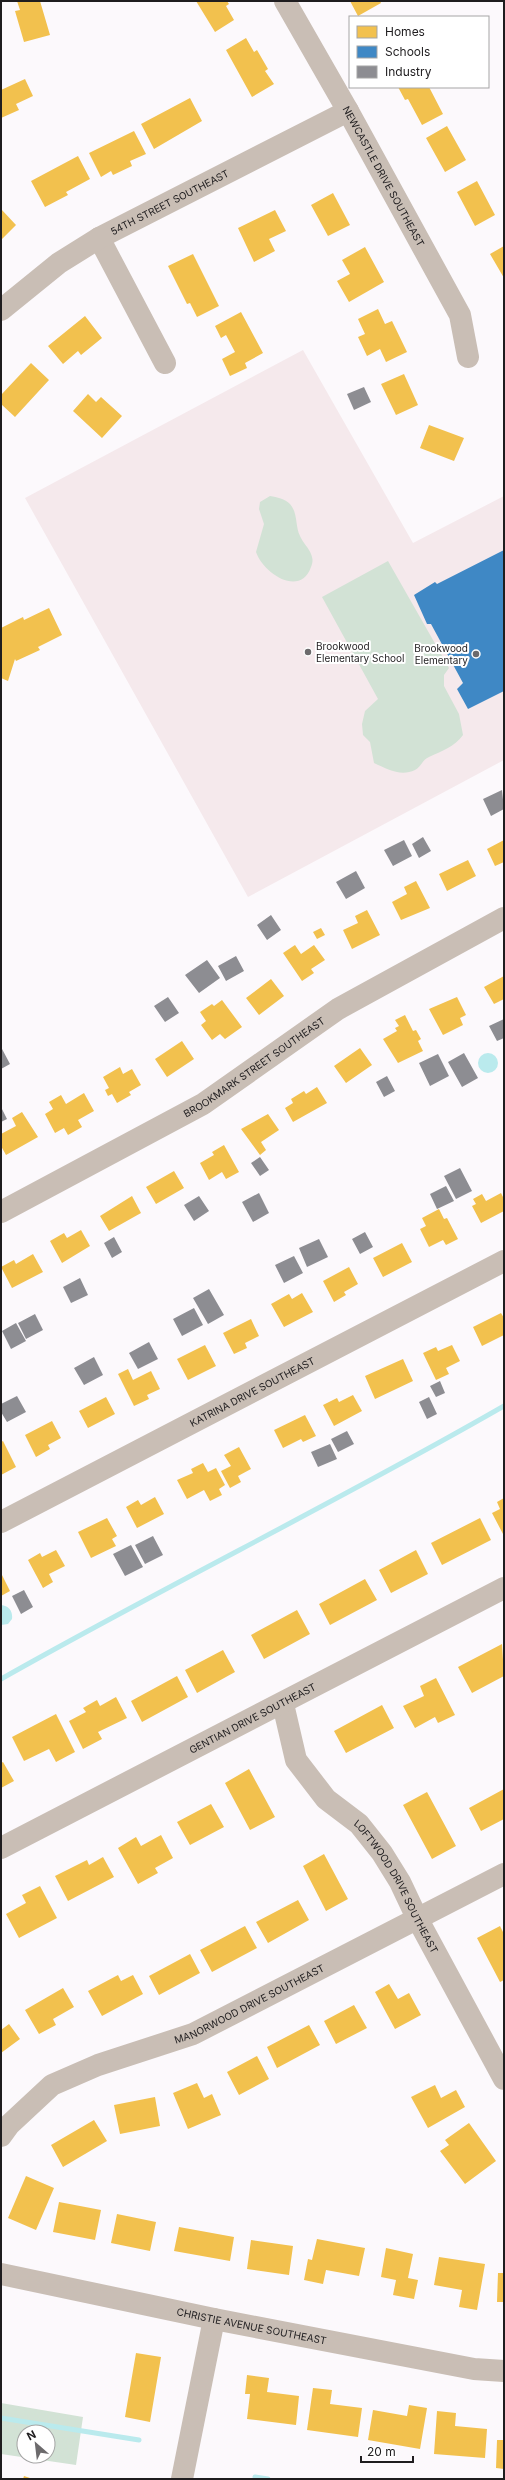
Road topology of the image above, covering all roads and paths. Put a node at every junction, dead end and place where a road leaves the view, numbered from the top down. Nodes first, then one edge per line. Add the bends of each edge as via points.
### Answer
1 (285, 1) edge
2 (348, 111) junction
3 (100, 238) junction
4 (1, 310) edge
5 (468, 356) dead end
6 (165, 363) dead end
7 (504, 918) edge
8 (1, 1212) edge
9 (504, 1261) edge
10 (1, 1522) edge
11 (504, 1588) edge
12 (283, 1704) junction
13 (1, 1848) edge
14 (504, 1874) edge
15 (417, 1918) junction
16 (504, 2079) edge
17 (1, 2136) edge
18 (1, 2274) edge
19 (214, 2320) junction
20 (504, 2371) edge
21 (182, 2479) edge

1 - 2 street, NEWCASTLE DRIVE SOUTHEAST
2 - 3 street, 54TH STREET SOUTHEAST
2 - 5 street, NEWCASTLE DRIVE SOUTHEAST via 460,315
3 - 4 street, 54TH STREET SOUTHEAST via 59,263
3 - 6 street
7 - 8 street, BROOKMARK STREET SOUTHEAST via 437,952 338,1009 203,1104
9 - 10 street, KATRINA DRIVE SOUTHEAST
11 - 12 street, GENTIAN DRIVE SOUTHEAST
12 - 13 street, GENTIAN DRIVE SOUTHEAST
12 - 15 street, LOFTWOOD DRIVE SOUTHEAST via 296,1760 326,1799 359,1824 382,1853 400,1882
14 - 15 street, MANORWOOD DRIVE SOUTHEAST
15 - 16 street, LOFTWOOD DRIVE SOUTHEAST
15 - 17 street, MANORWOOD DRIVE SOUTHEAST via 193,2034 98,2065 52,2085 9,2124
18 - 19 street, CHRISTIE AVENUE SOUTHEAST
19 - 20 street, CHRISTIE AVENUE SOUTHEAST via 474,2369
19 - 21 street

